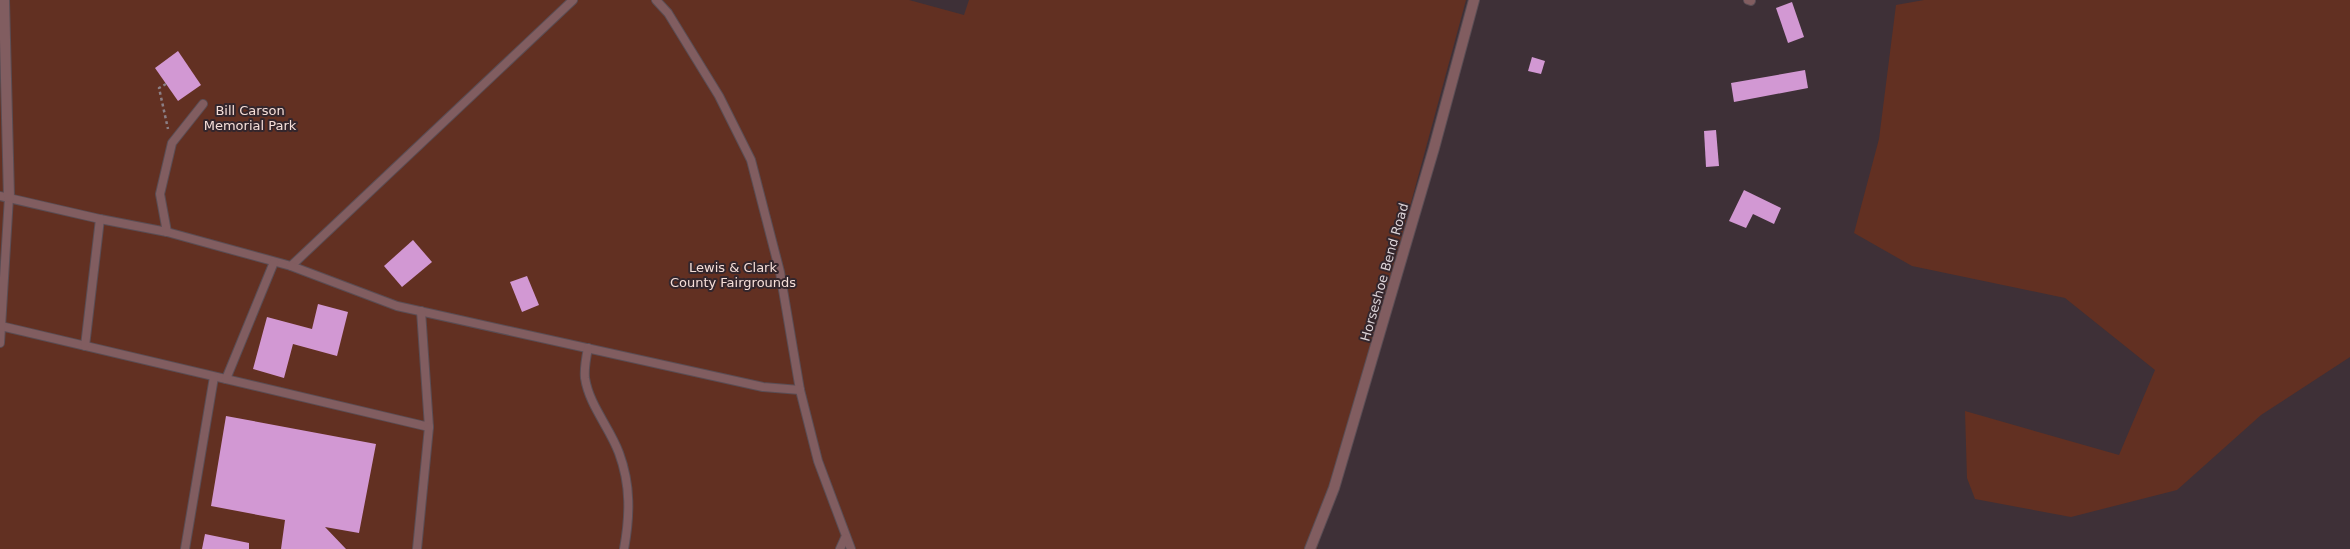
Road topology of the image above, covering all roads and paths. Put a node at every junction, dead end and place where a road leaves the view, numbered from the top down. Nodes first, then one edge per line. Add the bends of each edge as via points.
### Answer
1 (4, 0) edge
2 (573, 0) edge
3 (656, 0) edge
4 (1474, 0) edge
5 (166, 84) dead end
6 (203, 104) dead end
7 (172, 143) junction
8 (5, 196) edge
9 (100, 219) junction
10 (167, 232) junction
11 (274, 262) junction
12 (290, 266) junction
13 (421, 311) junction
14 (1, 326) junction
15 (0, 343) edge
16 (84, 346) junction
17 (588, 348) junction
18 (214, 376) junction
19 (226, 379) junction
20 (800, 390) junction
21 (429, 428) junction
22 (845, 538) junction
23 (185, 549) edge
24 (417, 549) edge
25 (624, 549) edge
26 (840, 549) edge
27 (851, 549) edge
28 (1310, 549) edge

1 - 8 street
2 - 12 lane
3 - 20 lane via 668,13 719,96 751,160 780,272
4 - 28 street, Horseshoe Bend Road via 1434,148 1336,481
5 - 7 path via 159,88
6 - 7 lane
7 - 10 lane via 160,194
8 - 9 lane
8 - 14 lane
9 - 10 lane
9 - 16 lane
10 - 11 lane
11 - 12 lane
11 - 19 lane
12 - 13 lane via 397,306
13 - 17 lane
13 - 21 lane
14 - 15 lane
14 - 16 lane
16 - 18 lane
17 - 20 lane via 763,387
17 - 25 lane via 585,379 619,452 626,476 629,518
18 - 19 lane
18 - 23 lane
19 - 21 lane
20 - 22 lane via 818,461
21 - 24 lane
22 - 26 lane
22 - 27 lane

